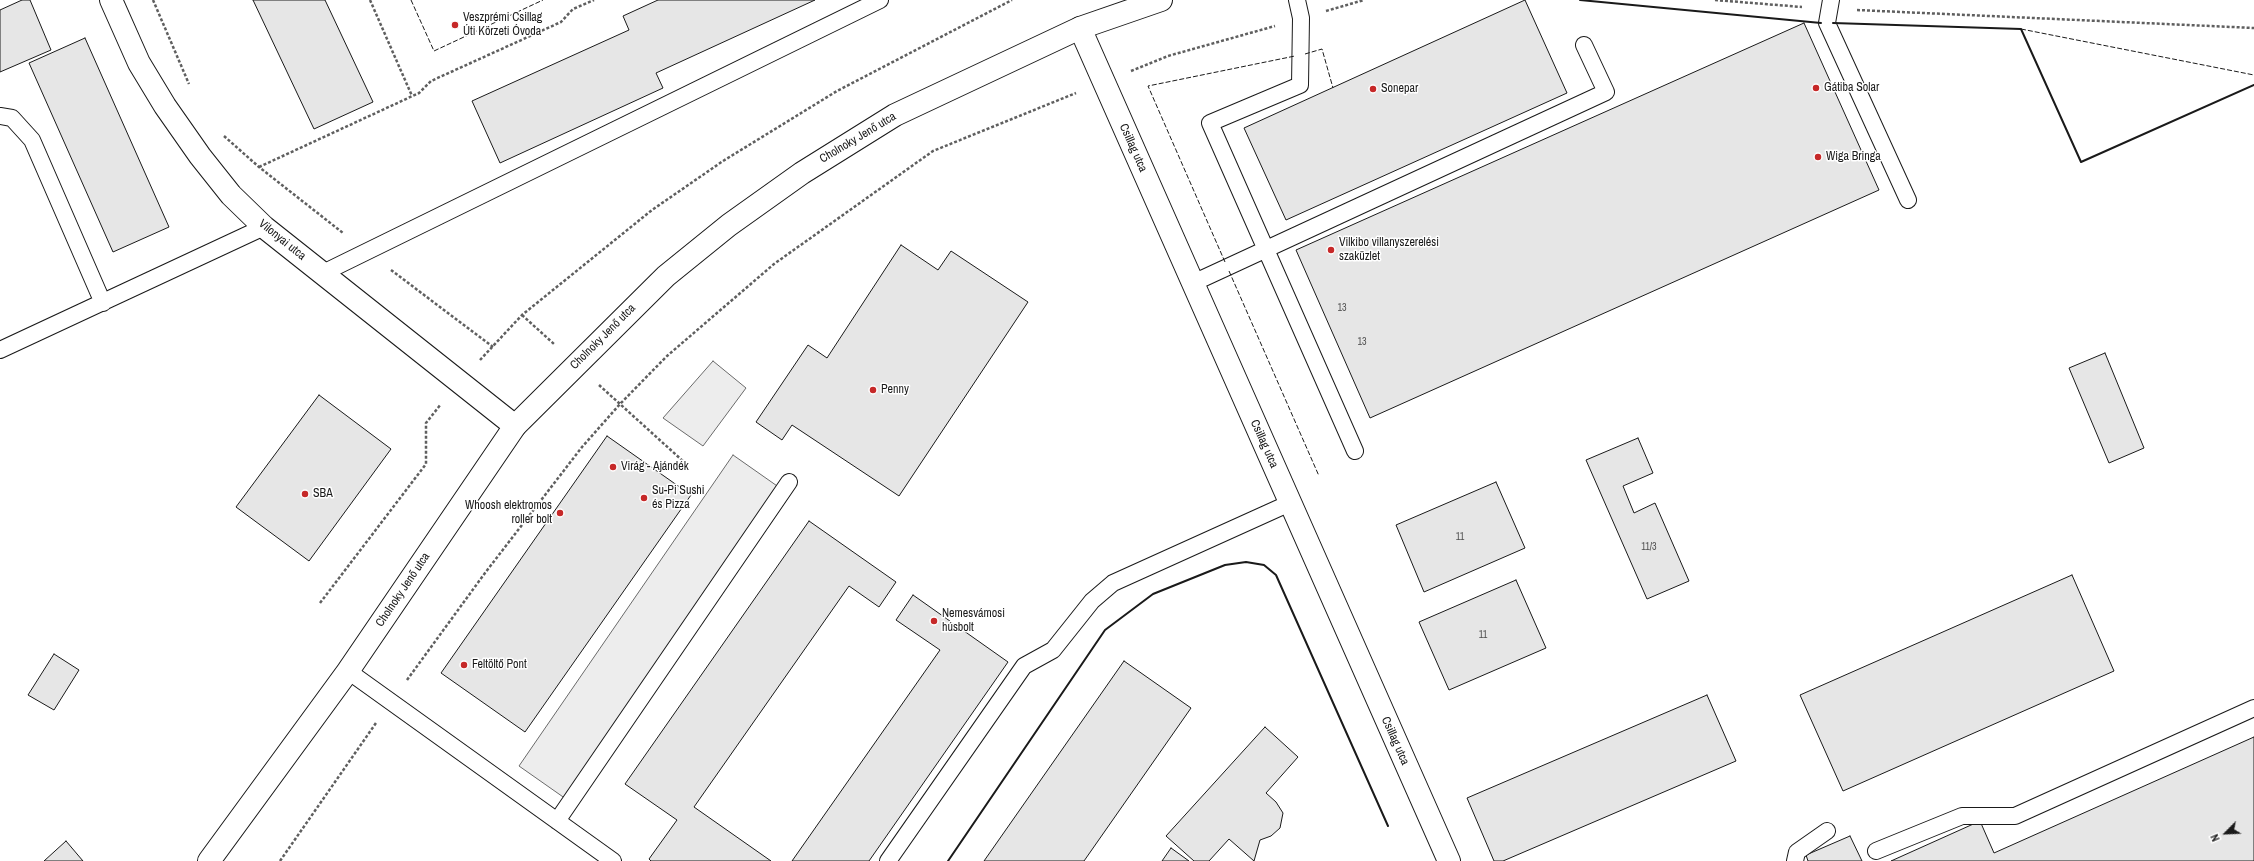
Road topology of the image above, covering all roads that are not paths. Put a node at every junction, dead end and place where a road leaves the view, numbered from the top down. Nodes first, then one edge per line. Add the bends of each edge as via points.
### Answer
1 (111, 0) edge
2 (880, 0) edge
3 (1161, 0) edge
4 (1297, 0) edge
5 (1830, 5) edge
6 (1080, 28) junction
7 (1584, 45) dead end
8 (0, 116) edge
9 (1908, 200) dead end
10 (264, 227) junction
11 (1266, 249) junction
12 (323, 274) junction
13 (1193, 283) junction
14 (103, 303) junction
15 (0, 350) edge
16 (515, 426) junction
17 (1355, 451) dead end
18 (789, 482) dead end
19 (1290, 502) junction
20 (348, 671) junction
21 (2254, 708) edge
22 (557, 821) junction
23 (1827, 831) dead end
24 (1876, 851) dead end
25 (209, 861) edge
26 (613, 861) edge
27 (888, 861) edge
28 (1449, 861) edge
29 (1795, 861) edge

1 - 10 street, Vilonyai utca via 139,63 165,106 200,156
2 - 12 lane
3 - 6 street, Cholnoky Jenő utca
4 - 11 lane via 1301,18 1300,85 1210,123
5 - 9 lane via 1827,23
6 - 13 street, Csillag utca
6 - 16 street, Cholnoky Jenő utca via 895,115 802,173 729,225 666,276
7 - 11 lane via 1606,92
8 - 14 lane via 12,118 32,140
10 - 12 street, Vilonyai utca
10 - 14 lane
11 - 13 lane
11 - 17 lane
12 - 16 street, Vilonyai utca
13 - 19 street, Csillag utca
14 - 15 lane
16 - 20 street, Cholnoky Jenő utca
18 - 22 lane
19 - 27 lane via 1113,583 1092,600 1053,650 1024,666
19 - 28 street, Csillag utca
20 - 22 lane
20 - 25 street, Cholnoky Jenő utca
21 - 24 lane via 2015,816 1962,816
22 - 26 lane
23 - 29 lane via 1797,852

